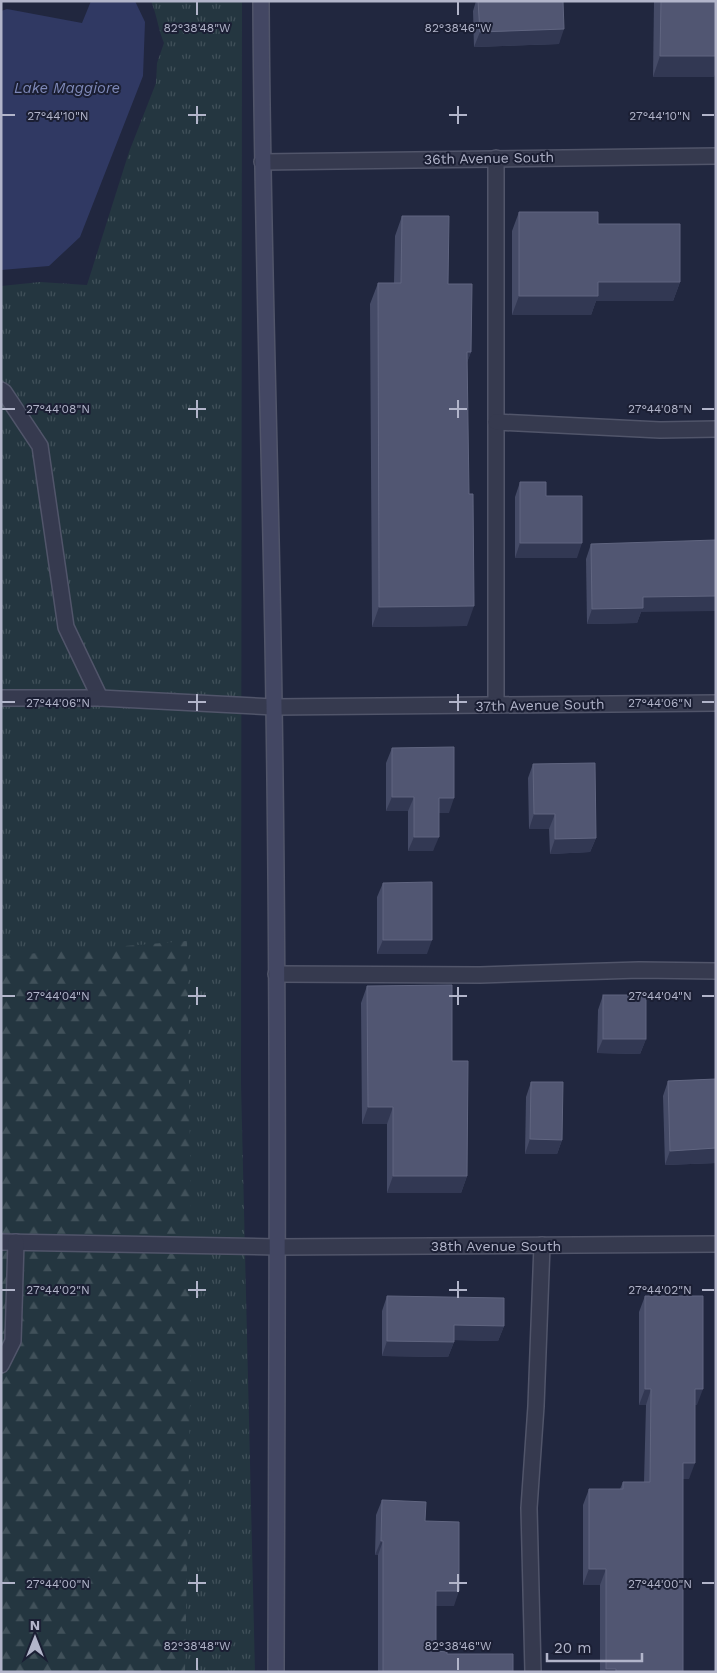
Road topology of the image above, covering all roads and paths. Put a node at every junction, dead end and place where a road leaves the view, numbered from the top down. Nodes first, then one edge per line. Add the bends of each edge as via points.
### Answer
1 (261, 1) edge
2 (716, 156) edge
3 (496, 158) junction
4 (262, 162) junction
5 (1, 390) edge
6 (496, 422) junction
7 (716, 429) edge
8 (1, 698) edge
9 (100, 698) junction
10 (716, 703) edge
11 (496, 705) junction
12 (274, 707) junction
13 (716, 971) edge
14 (276, 974) junction
15 (8, 1242) edge
16 (716, 1244) edge
17 (542, 1245) junction
18 (277, 1247) junction
19 (1, 1365) edge
20 (276, 1672) edge
21 (533, 1672) edge

1 - 4 main road
2 - 3 street, 36th Avenue South
3 - 4 street, 36th Avenue South
3 - 6 street
4 - 12 main road
5 - 9 street via 40,446 66,627
6 - 7 street via 660,430
6 - 11 street
8 - 9 street, 37th Avenue South
9 - 12 street, 37th Avenue South
10 - 11 street, 37th Avenue South
11 - 12 street, 37th Avenue South
12 - 14 main road
13 - 14 street
14 - 18 main road
15 - 18 street, 38th Avenue South
15 - 19 street via 13,1341
16 - 17 street, 38th Avenue South
17 - 18 street, 38th Avenue South
17 - 21 street via 529,1508
18 - 20 main road

